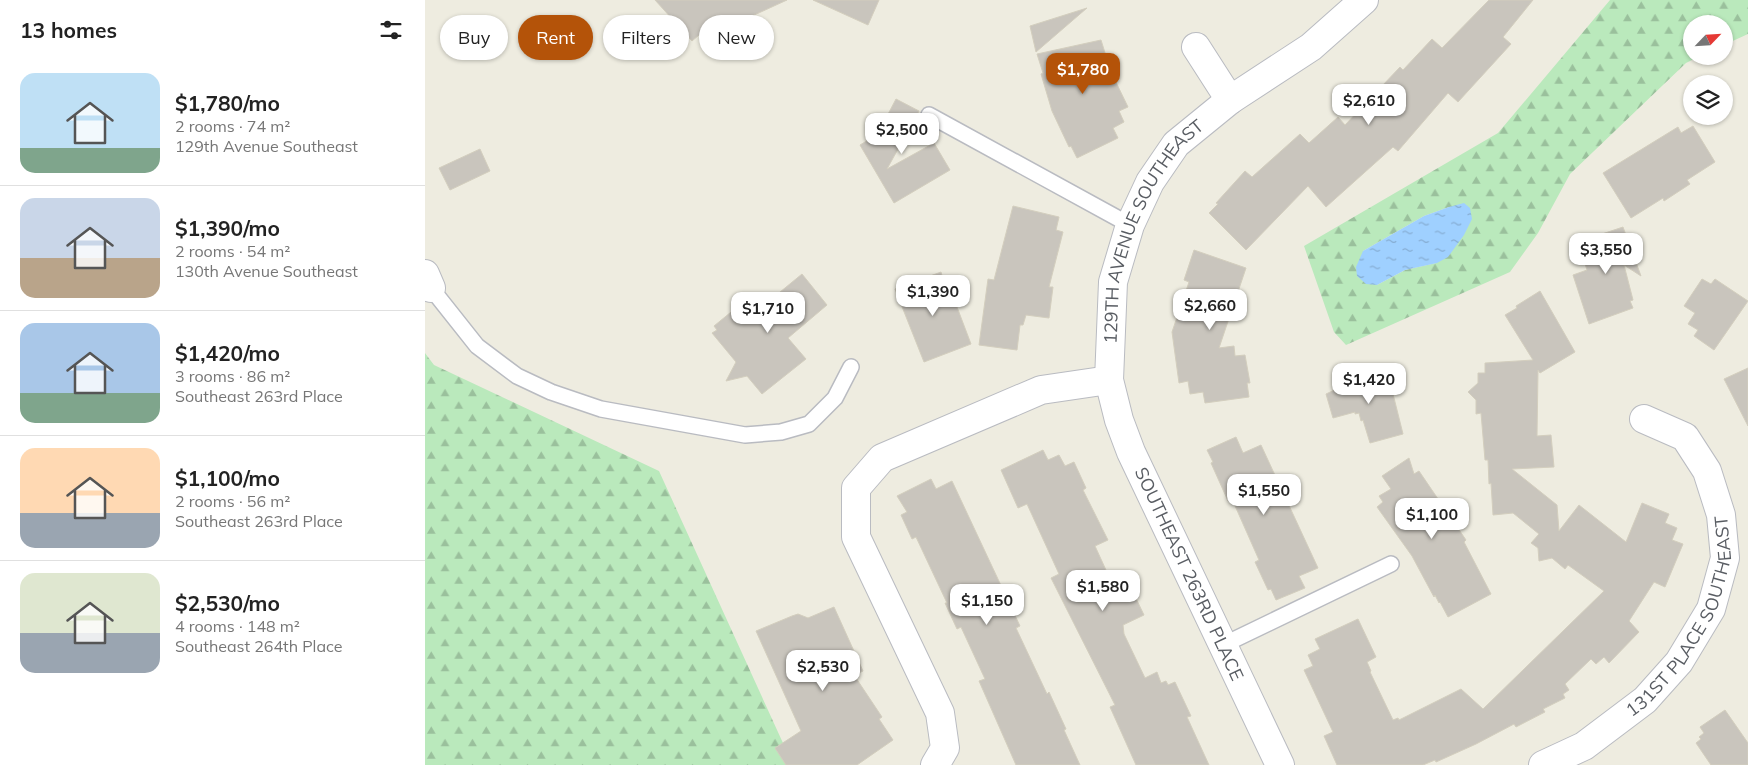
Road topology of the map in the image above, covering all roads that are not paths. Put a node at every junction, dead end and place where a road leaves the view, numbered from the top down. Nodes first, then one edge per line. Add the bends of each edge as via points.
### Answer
1 (1364, 0) edge
2 (1196, 47) dead end
3 (1230, 100) junction
4 (929, 115) dead end
5 (1130, 225) junction
6 (428, 282) edge
7 (851, 368) dead end
8 (1109, 380) junction
9 (1644, 419) dead end
10 (1391, 564) dead end
11 (1223, 645) junction
12 (935, 765) edge
13 (1280, 765) edge
14 (1543, 765) edge

1 - 3 street, 129TH AVENUE SOUTHEAST via 1311,47
2 - 3 street
3 - 5 street, 129TH AVENUE SOUTHEAST via 1175,144 1150,182
4 - 5 lane
5 - 8 street, 129TH AVENUE SOUTHEAST via 1113,282
6 - 7 lane via 477,346 517,376 601,409 745,435 781,432 809,424 835,398
8 - 11 street, SOUTHEAST 263RD PLACE via 1131,452
8 - 12 street via 1041,390 882,458 855,488 856,537 940,713 945,748
9 - 14 street, 131ST PLACE SOUTHEAST via 1685,437 1707,471 1721,515 1725,558 1711,609 1679,662 1645,700 1584,746
10 - 11 lane
11 - 13 street, SOUTHEAST 263RD PLACE

